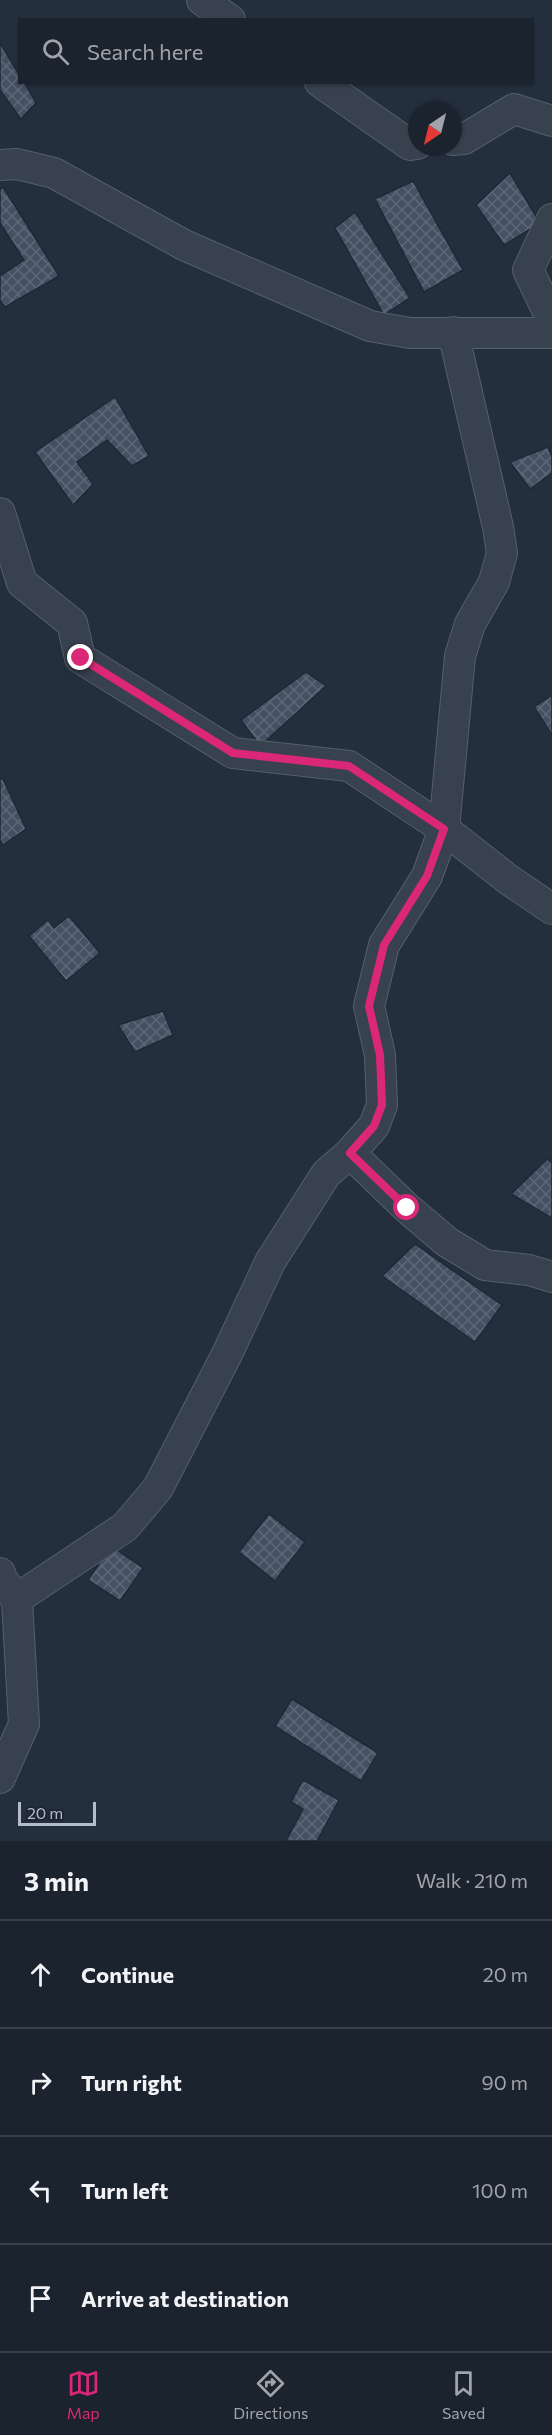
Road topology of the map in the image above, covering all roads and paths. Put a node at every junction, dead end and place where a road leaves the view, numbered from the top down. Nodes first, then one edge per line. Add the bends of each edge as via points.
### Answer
1 (323, 84) edge
2 (552, 121) edge
3 (462, 139) edge
4 (408, 144) edge
5 (0, 165) edge
6 (552, 219) edge
7 (552, 320) edge
8 (453, 332) junction
9 (552, 333) edge
10 (0, 513) edge
11 (444, 829) junction
12 (552, 909) edge
13 (350, 1153) junction
14 (552, 1277) edge
15 (0, 1574) edge
16 (17, 1601) junction
17 (0, 1778) edge

1 - 4 street
2 - 3 street via 514,109
5 - 8 street via 17,164 54,173 184,245 370,326 410,333
6 - 7 street via 528,270
8 - 9 street
8 - 11 street via 502,553 494,582 470,624 460,656
10 - 11 street via 22,583 72,623 81,658 233,753 349,766
11 - 12 street
11 - 13 street via 427,876 384,945 369,1006 380,1055 382,1105 374,1126
13 - 14 street via 447,1242 485,1265
13 - 16 street via 326,1174 270,1262 158,1488 125,1527
15 - 16 street
16 - 17 street via 24,1724

